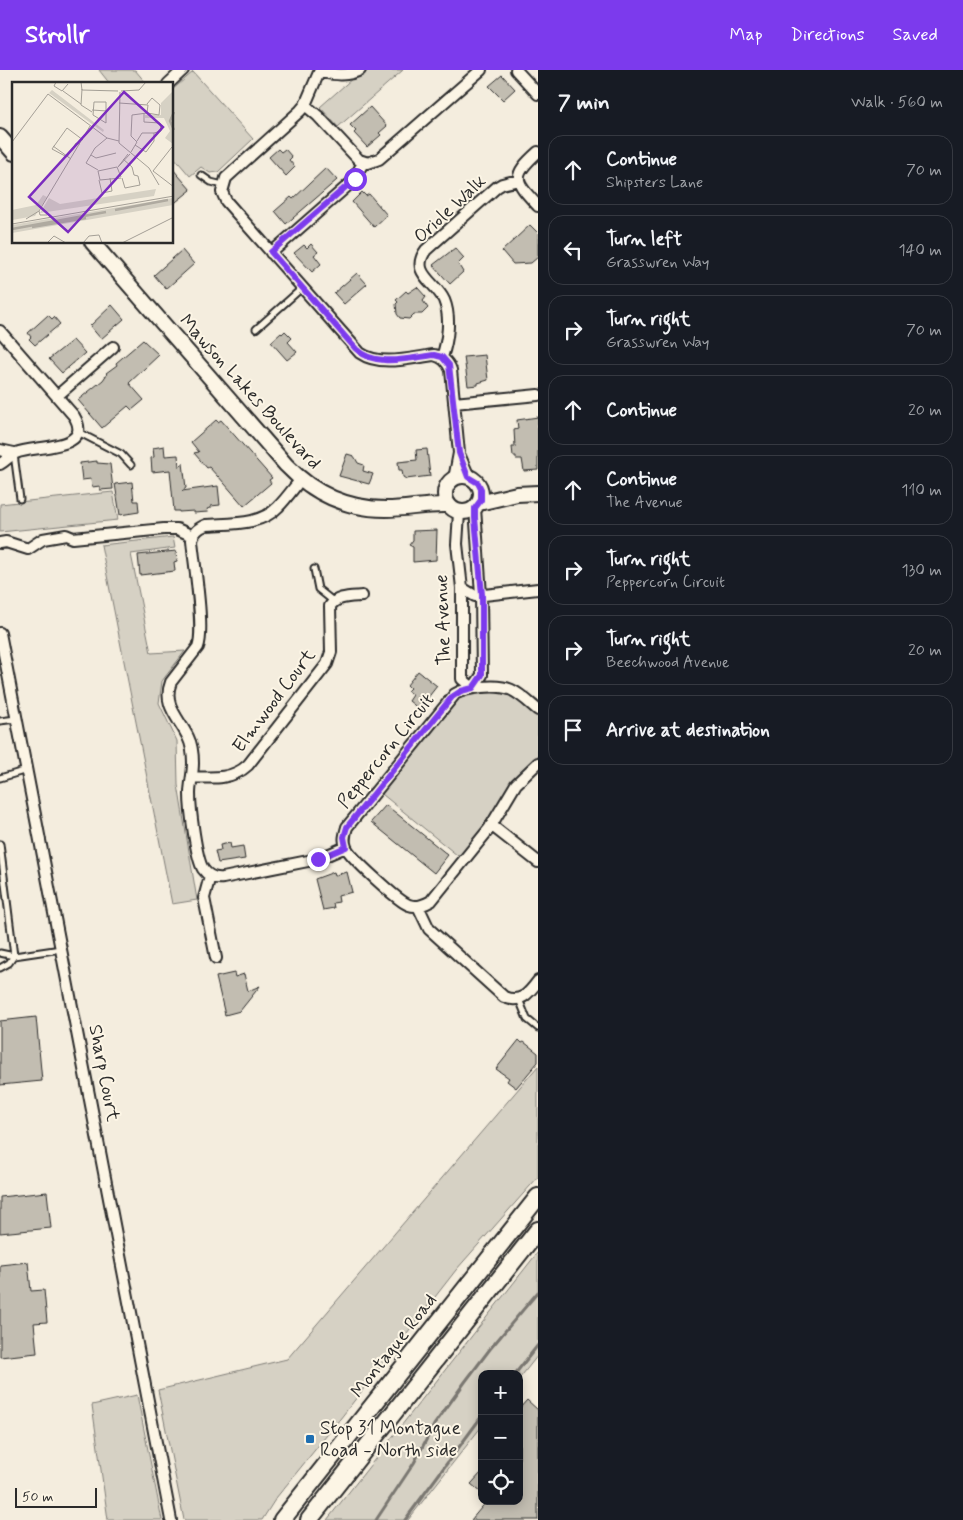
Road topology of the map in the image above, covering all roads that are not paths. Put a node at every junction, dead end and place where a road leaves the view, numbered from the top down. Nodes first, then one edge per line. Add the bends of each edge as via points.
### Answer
1 (183, 70) edge
2 (360, 70) edge
3 (481, 70) edge
4 (516, 70) edge
5 (320, 71) edge
6 (170, 82) edge
7 (538, 94) edge
8 (305, 105) junction
9 (0, 137) edge
10 (12, 151) edge
11 (538, 152) edge
12 (363, 162) junction
13 (201, 175) dead end
14 (519, 180) junction
15 (223, 185) junction
16 (538, 206) edge
17 (94, 244) edge
18 (271, 252) junction
19 (302, 288) junction
20 (256, 329) dead end
21 (0, 331) edge
22 (113, 347) dead end
23 (442, 357) junction
24 (538, 395) edge
25 (57, 396) junction
26 (454, 403) junction
27 (78, 432) junction
28 (0, 450) edge
29 (14, 453) junction
30 (459, 453) junction
31 (0, 464) edge
32 (131, 464) dead end
33 (300, 479) junction
34 (473, 480) junction
35 (450, 484) junction
36 (538, 493) edge
37 (517, 494) junction
38 (20, 499) dead end
39 (412, 506) junction
40 (477, 506) junction
41 (454, 509) junction
42 (193, 536) junction
43 (0, 544) edge
44 (314, 569) dead end
45 (462, 588) junction
46 (538, 589) edge
47 (482, 595) junction
48 (362, 596) dead end
49 (333, 601) junction
50 (0, 633) edge
51 (473, 688) junction
52 (538, 710) edge
53 (17, 719) junction
54 (0, 721) edge
55 (538, 763) edge
56 (27, 770) junction
57 (192, 777) junction
58 (0, 778) edge
59 (491, 825) junction
60 (0, 844) edge
61 (346, 847) junction
62 (538, 862) edge
63 (210, 876) junction
64 (418, 906) junction
65 (62, 948) junction
66 (0, 953) edge
67 (14, 956) junction
68 (216, 958) dead end
69 (0, 968) edge
70 (538, 981) edge
71 (519, 999) junction
72 (538, 1028) edge
73 (538, 1197) edge
74 (538, 1230) edge
75 (171, 1520) edge
76 (282, 1520) edge
77 (309, 1520) edge

1 - 6 street
2 - 5 street via 338,74
3 - 12 street via 380,159
4 - 7 street
5 - 8 street
8 - 12 street
8 - 15 street via 230,173
9 - 10 street
11 - 14 street via 523,165
12 - 18 street via 352,182
13 - 15 lane
14 - 16 street
14 - 23 street, Oriole Walk via 502,184 426,250 421,258 421,271 446,305 448,335
15 - 18 street via 226,201
17 - 33 street, Mawson Lakes Boulevard
18 - 19 street
19 - 20 lane
19 - 23 street via 365,356 380,361 434,355
21 - 25 street
22 - 25 street
23 - 26 street via 451,370
24 - 26 street
25 - 27 street via 78,422
26 - 30 street
27 - 29 street via 69,442
27 - 32 lane via 114,450
28 - 29 street
29 - 31 street
29 - 38 lane
30 - 34 street
30 - 35 street
33 - 39 street, Mawson Lakes Boulevard via 318,492 356,506 386,509
33 - 42 street via 278,507 265,517 251,522 206,525 197,529
34 - 35 street via 460,476
34 - 37 street
34 - 40 street via 482,494
35 - 39 street, Mawson Lakes Boulevard
35 - 41 street via 445,498
36 - 37 street
37 - 40 street
39 - 41 street, Mawson Lakes Boulevard
40 - 41 street via 466,513
40 - 47 street, The Avenue
41 - 45 street, The Avenue
42 - 43 street via 177,529 164,529 73,538 66,535 43,539 28,549 6,542
42 - 57 street via 200,642 173,678 167,694 169,706 192,747
44 - 49 lane via 318,589
45 - 47 street via 474,596
45 - 51 street, The Avenue via 462,679
46 - 47 street
47 - 51 street, The Avenue via 482,675
48 - 49 street
49 - 57 street, Elmwood Court via 329,610 331,652 327,664 253,758 244,769 233,775 212,779
50 - 53 street, Sharp Court
51 - 52 street, Peppercorn Circuit via 508,688
51 - 61 street, Peppercorn Circuit via 452,697 347,827
53 - 54 lane
53 - 56 street, Sharp Court
55 - 59 street via 516,784
56 - 58 lane
56 - 65 street, Sharp Court
57 - 63 street via 190,794 195,836 201,865
59 - 62 street
59 - 64 street via 431,901
60 - 67 lane
61 - 63 street via 318,859 223,878
61 - 64 street via 402,902
63 - 68 street via 204,898
64 - 71 street via 429,928 504,997
65 - 67 lane
65 - 75 street, Sharp Court
66 - 67 lane
67 - 69 lane
70 - 71 street via 527,995
71 - 72 lane via 525,1016
73 - 76 main road, Montague Road
74 - 77 main road

